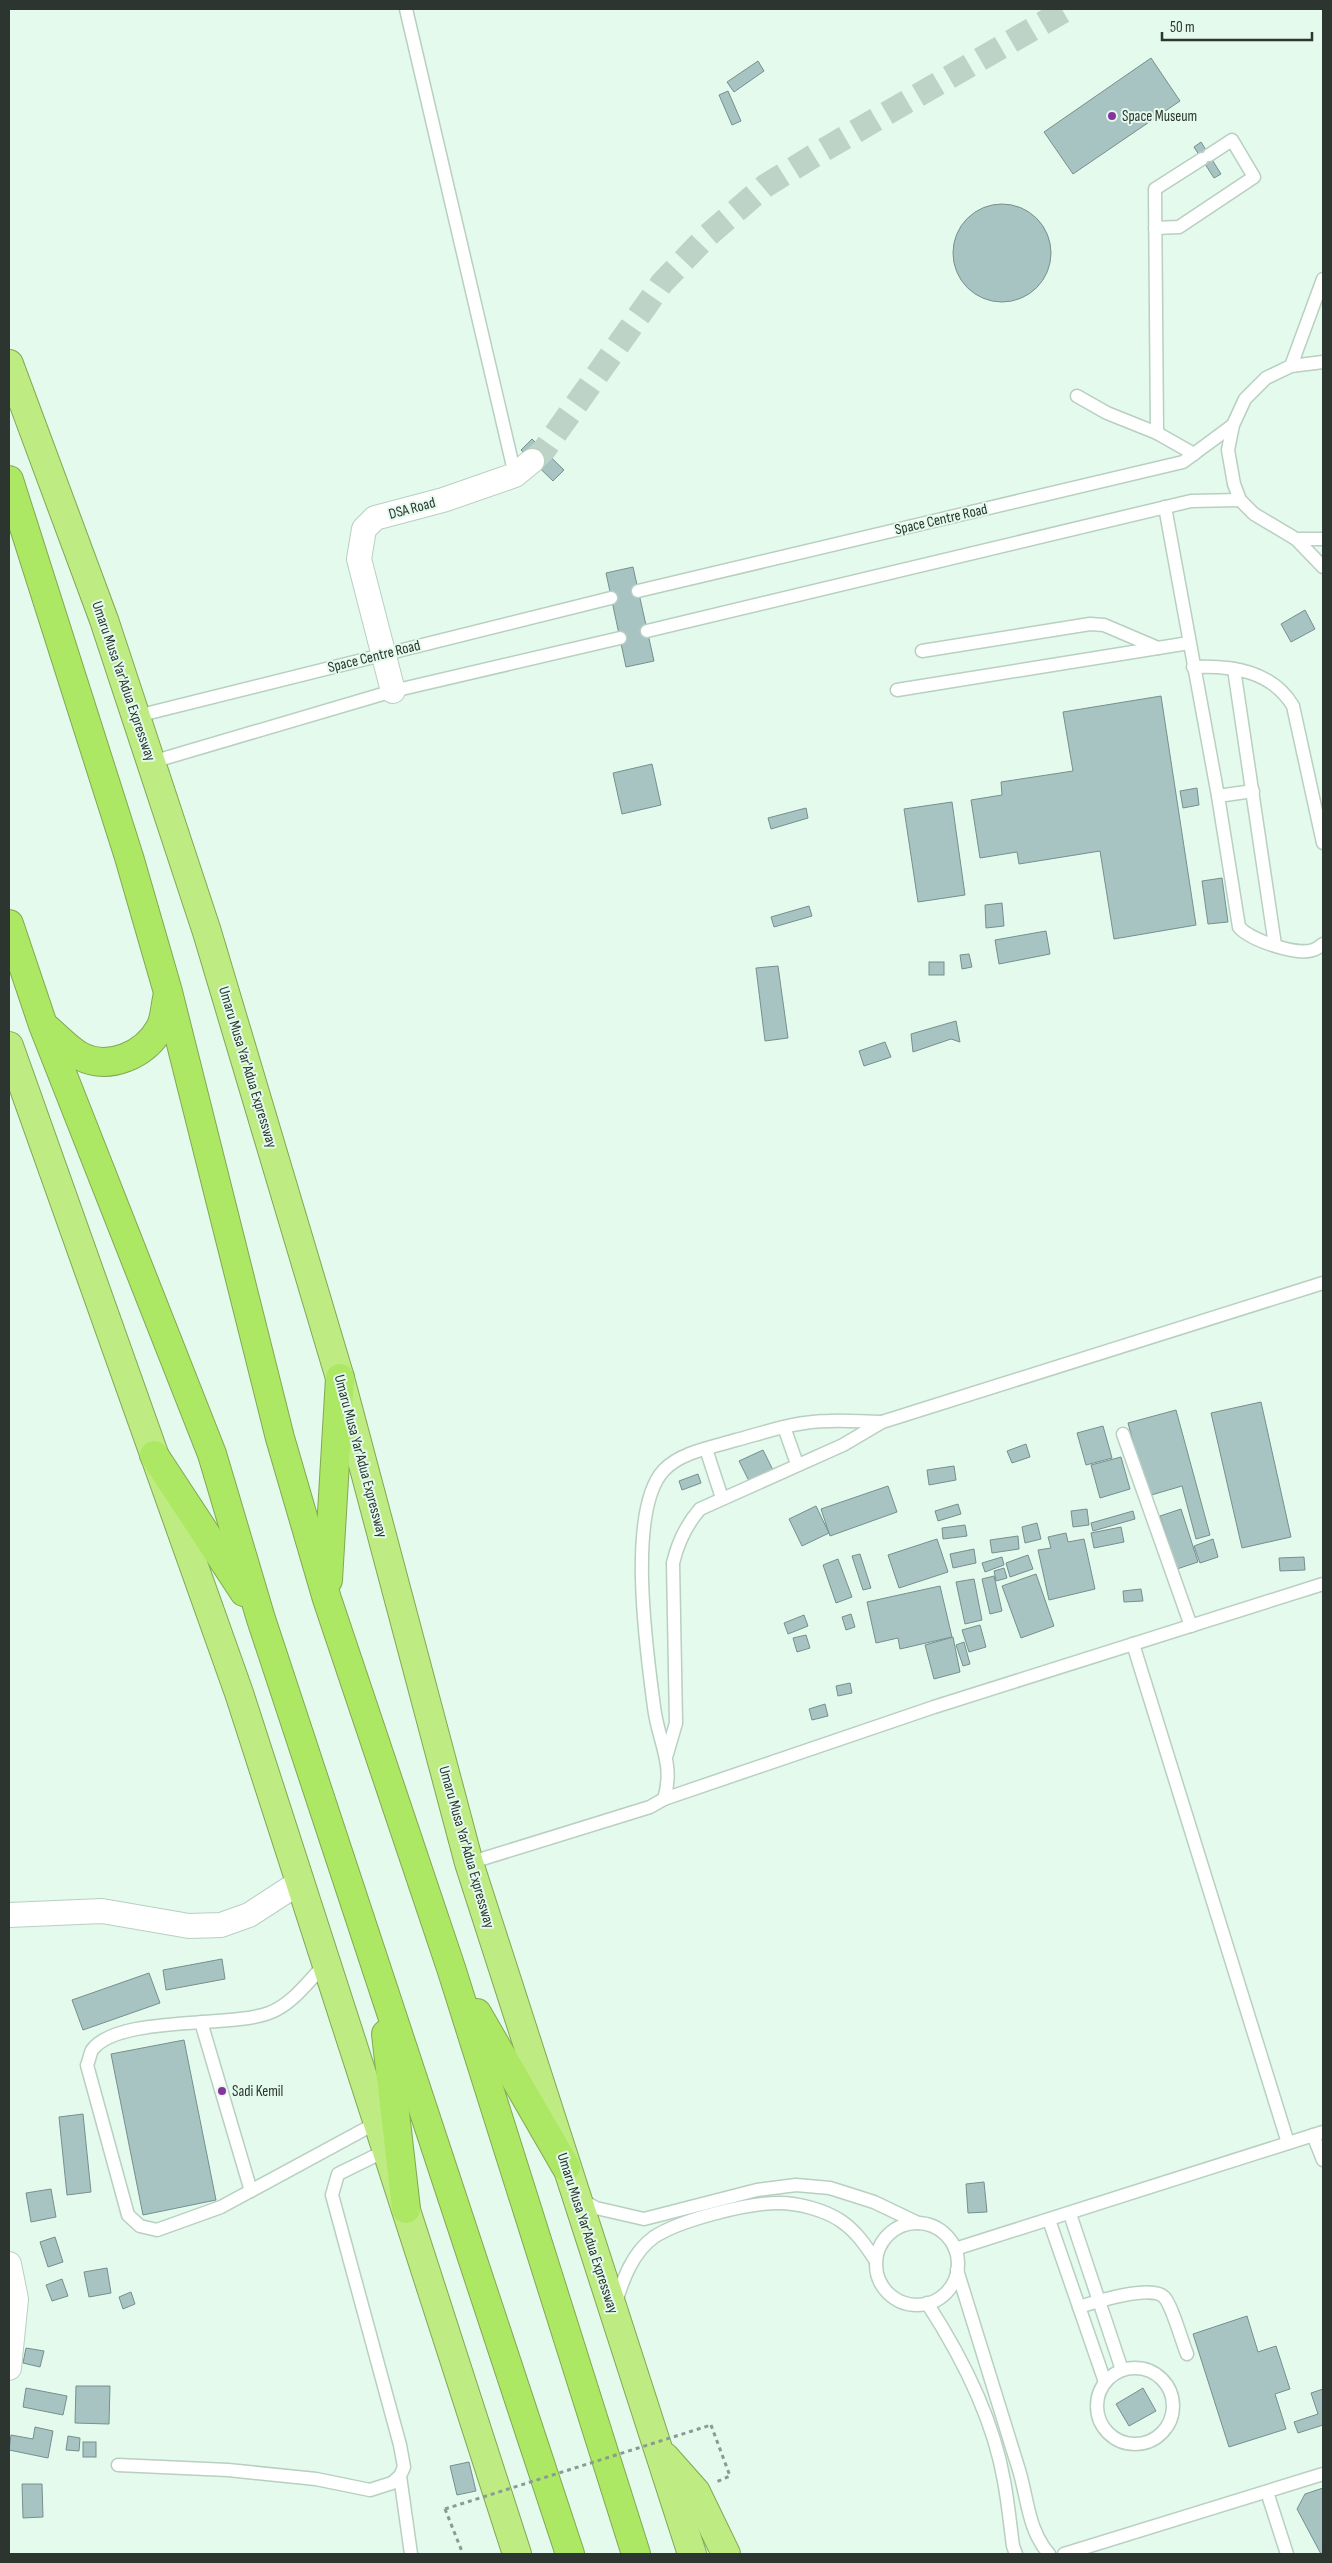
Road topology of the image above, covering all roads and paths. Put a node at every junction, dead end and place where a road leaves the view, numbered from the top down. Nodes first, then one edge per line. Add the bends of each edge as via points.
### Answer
1 (406, 9) edge
2 (1155, 228) junction
3 (1323, 279) edge
4 (1323, 362) edge
5 (9, 364) edge
6 (1291, 366) junction
7 (1077, 396) dead end
8 (1233, 425) junction
9 (1157, 433) junction
10 (1194, 454) junction
11 (523, 468) joint
12 (9, 480) edge
13 (1240, 500) junction
14 (1165, 508) junction
15 (9, 517) edge
16 (1323, 538) edge
17 (28, 539) junction
18 (1296, 539) junction
19 (1323, 566) edge
20 (638, 591) dead end
21 (611, 598) dead end
22 (647, 631) dead end
23 (620, 638) dead end
24 (1189, 643) junction
25 (1158, 648) junction
26 (922, 651) dead end
27 (383, 653) junction
28 (1194, 667) junction
29 (1234, 669) junction
30 (898, 690) dead end
31 (392, 691) junction
32 (137, 716) junction
33 (152, 762) junction
34 (1253, 791) junction
35 (1218, 796) junction
36 (1323, 843) edge
37 (9, 924) edge
38 (1323, 944) edge
39 (1275, 945) junction
40 (168, 992) junction
41 (43, 1025) junction
42 (9, 1046) edge
43 (1323, 1283) edge
44 (340, 1378) junction
45 (882, 1422) junction
46 (784, 1427) junction
47 (1123, 1434) dead end
48 (706, 1449) junction
49 (154, 1455) junction
50 (797, 1464) junction
51 (722, 1498) junction
52 (1323, 1584) edge
53 (327, 1599) junction
54 (261, 1619) junction
55 (1191, 1626) junction
56 (1133, 1644) junction
57 (667, 1754) junction
58 (664, 1799) junction
59 (470, 1863) junction
60 (300, 1882) junction
61 (9, 1915) edge
62 (326, 1963) junction
63 (451, 1968) junction
64 (380, 1978) junction
65 (201, 2022) junction
66 (378, 2122) junction
67 (1318, 2133) edge
68 (1288, 2143) junction
69 (387, 2150) junction
70 (1323, 2160) edge
71 (566, 2168) junction
72 (251, 2191) junction
73 (576, 2197) junction
74 (406, 2209) junction
75 (1070, 2214) junction
76 (1049, 2220) junction
77 (918, 2223) junction
78 (955, 2249) junction
79 (876, 2261) junction
80 (9, 2264) edge
81 (957, 2270) junction
82 (1099, 2301) junction
83 (927, 2303) junction
84 (1079, 2307) junction
85 (614, 2312) junction
86 (1187, 2354) dead end
87 (10, 2360) edge
88 (1122, 2370) junction
89 (1105, 2382) junction
90 (658, 2450) junction
91 (118, 2465) dead end
92 (728, 2468) dead end
93 (1323, 2474) edge
94 (400, 2476) junction
95 (1267, 2492) junction
96 (411, 2554) edge
97 (463, 2554) edge
98 (517, 2554) edge
99 (570, 2554) edge
100 (636, 2554) edge
101 (692, 2554) edge
102 (726, 2554) edge
103 (1016, 2554) edge
104 (1050, 2554) edge
105 (1064, 2554) edge
106 (1287, 2554) edge

1 - 11 lane
2 - 2 lane via 1155,189 1232,140 1254,177 1179,227
2 - 9 lane
3 - 6 lane
4 - 6 lane
5 - 32 highway, Umaru Musa Yar'Adua Expressway
6 - 8 lane via 1266,378 1245,399
7 - 9 lane
8 - 10 lane, Space Centre Road
8 - 13 lane via 1228,450
9 - 10 lane
10 - 20 lane, Space Centre Road via 1182,462
11 - 27 street, DSA Road via 443,500 375,518 364,529 359,559
12 - 17 highway
13 - 14 lane via 1191,501
13 - 18 lane via 1254,514
14 - 22 lane
14 - 24 lane
15 - 17 highway
16 - 18 lane
17 - 40 highway via 129,857
18 - 19 lane
21 - 27 lane, Space Centre Road
23 - 31 lane
24 - 25 lane
24 - 28 lane
25 - 26 lane via 1104,625 1090,624
25 - 30 lane
27 - 31 street, DSA Road
27 - 32 lane, Space Centre Road
28 - 29 lane via 1217,665
28 - 35 lane
29 - 34 lane
29 - 36 lane via 1261,675 1277,685 1293,706
31 - 33 lane
32 - 33 highway, Umaru Musa Yar'Adua Expressway
33 - 44 highway, Umaru Musa Yar'Adua Expressway via 208,932
34 - 35 lane
34 - 39 lane
35 - 39 lane via 1239,927 1252,938
37 - 41 highway
38 - 39 lane via 1305,952
40 - 41 highway via 160,1027 148,1044 129,1057 106,1063 80,1056
40 - 53 highway via 280,1438
41 - 54 highway via 212,1454
42 - 49 highway
43 - 45 lane
44 - 53 highway
44 - 59 highway, Umaru Musa Yar'Adua Expressway
45 - 46 lane via 827,1420
45 - 50 lane via 843,1445
46 - 48 lane
46 - 50 lane
47 - 55 lane
48 - 51 lane
48 - 57 lane via 676,1460 663,1471 645,1515 642,1590 648,1660 656,1726
49 - 54 highway
49 - 60 highway via 239,1693
50 - 51 lane
51 - 57 lane via 700,1509 689,1522 673,1563 676,1723
52 - 55 lane
53 - 63 highway
54 - 64 highway
55 - 56 lane
56 - 58 lane via 934,1707
56 - 68 lane
57 - 58 lane via 669,1785
58 - 59 lane via 650,1807
59 - 71 highway, Umaru Musa Yar'Adua Expressway
60 - 61 street via 249,1915 221,1925 189,1926 102,1911
60 - 62 highway
62 - 65 lane via 295,1996 276,2010 246,2018
62 - 66 highway
63 - 71 highway
63 - 100 highway
64 - 74 highway
64 - 99 highway
65 - 72 lane
65 - 72 lane via 158,2025 110,2037 92,2050 87,2065 128,2215 140,2226 157,2230 221,2207
66 - 69 highway
66 - 72 lane
67 - 68 lane
67 - 70 lane
68 - 75 lane
69 - 74 highway
69 - 94 lane via 338,2174 332,2195 400,2445 404,2467
71 - 73 highway, Umaru Musa Yar'Adua Expressway
73 - 77 lane via 596,2208 644,2219 757,2190 805,2186 830,2188 866,2199
73 - 85 highway, Umaru Musa Yar'Adua Expressway
74 - 98 highway
75 - 76 lane
75 - 82 lane
76 - 78 lane
76 - 84 lane
77 - 78 lane via 932,2225 943,2232
77 - 79 lane via 905,2224 893,2231 883,2241
78 - 81 lane
79 - 83 lane via 879,2279 886,2291 908,2304
79 - 85 lane via 860,2237 823,2212 780,2203 756,2204 680,2224 653,2238 624,2277
80 - 87 street via 16,2299
81 - 83 lane via 945,2294
81 - 104 lane via 1021,2478 1032,2528 1039,2543
82 - 84 lane
82 - 86 lane via 1146,2292 1160,2294 1167,2302
82 - 88 lane
83 - 103 lane via 955,2345 974,2384 1004,2480
84 - 89 lane
85 - 90 highway, Umaru Musa Yar'Adua Expressway
88 - 89 lane
88 - 89 lane via 1140,2369 1158,2376 1167,2385 1172,2397 1170,2423 1152,2441 1126,2444 1105,2430 1096,2406
90 - 101 highway, Umaru Musa Yar'Adua Expressway
90 - 102 highway via 696,2492
91 - 94 lane via 228,2470 306,2478 370,2490 392,2483
92 - 97 path, bridge via 711,2425 445,2509
93 - 95 lane
94 - 96 lane
95 - 105 lane
95 - 106 lane

